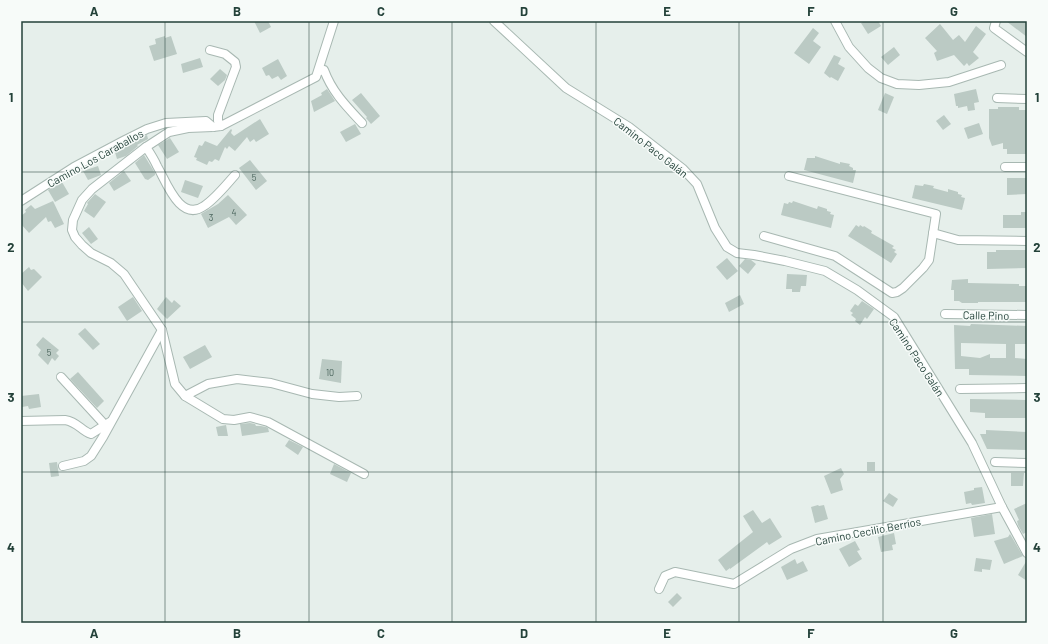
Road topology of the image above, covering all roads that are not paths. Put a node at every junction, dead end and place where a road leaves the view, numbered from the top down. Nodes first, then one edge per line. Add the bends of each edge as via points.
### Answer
1 (334, 21) edge
2 (494, 21) edge
3 (996, 21) edge
4 (838, 23) edge
5 (210, 50) dead end
6 (1027, 52) edge
7 (1001, 65) dead end
8 (318, 71) junction
9 (997, 98) dead end
10 (1027, 99) edge
11 (362, 123) dead end
12 (221, 126) junction
13 (213, 128) junction
14 (146, 147) junction
15 (1006, 167) dead end
16 (1027, 167) edge
17 (235, 175) dead end
18 (789, 176) dead end
19 (21, 201) edge
20 (933, 234) junction
21 (764, 236) dead end
22 (1027, 241) edge
23 (945, 314) dead end
24 (1027, 315) edge
25 (162, 330) junction
26 (61, 377) dead end
27 (1027, 388) edge
28 (960, 389) dead end
29 (185, 396) junction
30 (357, 396) dead end
31 (112, 420) junction
32 (21, 421) edge
33 (105, 425) junction
34 (994, 462) dead end
35 (1027, 463) edge
36 (63, 466) dead end
37 (364, 474) dead end
38 (1002, 507) junction
39 (1027, 553) edge
40 (658, 589) dead end

1 - 8 street
2 - 38 street, Camino Paco Galán via 566,88 629,127 683,169 697,184 714,228 727,247 736,254 785,261 826,272 857,290 894,317 972,443
3 - 6 street via 994,28
4 - 7 street via 849,47 868,68 881,78 897,84 949,82
5 - 12 street via 225,54 235,62 236,67 218,115
8 - 11 street via 324,70 336,95
8 - 12 street via 316,77
9 - 10 street
12 - 13 street
13 - 14 street via 188,128 169,132
13 - 19 street, Camino Los Caraballos via 206,121 166,123 147,129 74,167
14 - 17 street via 167,187 185,208 194,210 204,207
14 - 25 street via 92,189 82,200 73,220 72,230 86,249 111,263 124,274
15 - 16 street
18 - 20 street via 936,214
20 - 21 street via 929,260 903,288 892,294 835,256
20 - 22 street via 963,240
23 - 24 street, Calle Pino
25 - 29 street via 175,384
25 - 31 street
26 - 33 street
27 - 28 street
29 - 30 street via 208,384 236,379 272,383 312,394
29 - 37 street via 223,420 250,417 268,422
31 - 33 street
31 - 36 street via 91,456 84,461
32 - 33 street via 72,421 91,434
34 - 35 street
38 - 39 street, Camino Paco Galán
38 - 40 street, Camino Cecilio Berríos via 817,540 790,549 734,584 675,572 665,576

